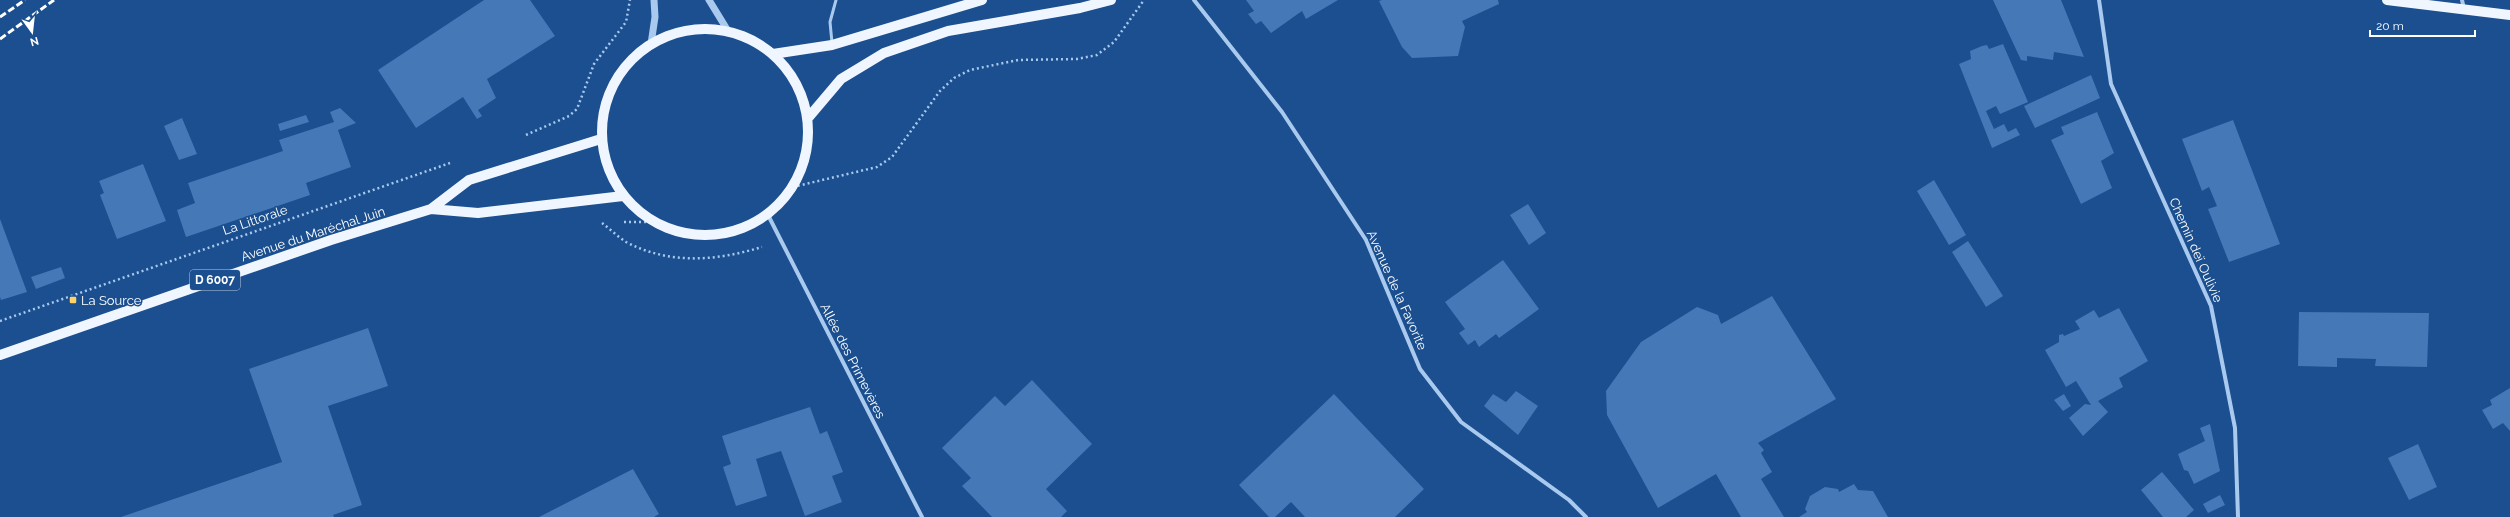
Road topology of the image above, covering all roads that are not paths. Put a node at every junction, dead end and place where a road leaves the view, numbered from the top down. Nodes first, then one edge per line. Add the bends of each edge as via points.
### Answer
1 (654, 0) edge
2 (709, 0) edge
3 (836, 0) edge
4 (982, 0) edge
5 (1111, 0) edge
6 (1194, 0) edge
7 (2099, 0) edge
8 (2387, 0) edge
9 (2462, 0) edge
10 (2464, 11) junction
11 (2510, 16) edge
12 (728, 31) junction
13 (651, 44) junction
14 (832, 45) junction
15 (774, 54) junction
16 (808, 118) junction
17 (601, 139) junction
18 (623, 196) junction
19 (431, 209) junction
20 (768, 215) junction
21 (0, 355) edge
22 (922, 517) edge
23 (1586, 517) edge
24 (2238, 517) edge

1 - 13 street via 655,17
2 - 12 street
3 - 14 lane via 830,22
4 - 14 main road
5 - 16 main road via 948,31 884,53 841,79
6 - 23 street, Avenue de la Favorite via 1282,112 1366,240 1420,369 1461,422 1569,500
7 - 24 street, Chemin deï Oulivie via 2111,84 2211,306 2235,428
8 - 10 main road
9 - 10 street
10 - 11 main road
12 - 13 main road via 698,29 674,34
12 - 15 main road via 750,39
13 - 17 main road via 629,62 613,85 604,111
14 - 15 main road
15 - 16 main road via 790,73 802,95
16 - 20 main road via 808,146 801,172 793,187
17 - 18 main road via 608,169
17 - 19 main road, Avenue du Maréchal Juin via 469,180
18 - 19 main road, Avenue du Maréchal Juin via 478,213
18 - 20 main road via 654,222 676,232 708,236 740,230
19 - 21 main road, Avenue du Maréchal Juin / D 6007 via 332,240
20 - 22 street, Allée des Primevères

